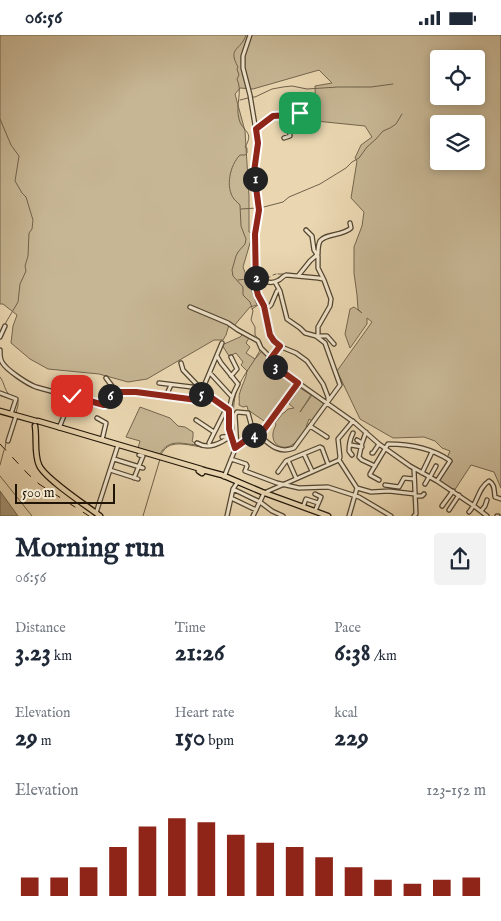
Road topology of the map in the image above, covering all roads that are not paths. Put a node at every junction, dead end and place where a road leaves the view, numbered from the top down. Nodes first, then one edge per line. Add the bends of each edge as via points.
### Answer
1 (250, 35) edge
2 (317, 112) dead end
3 (288, 115) junction
4 (256, 129) junction
5 (284, 138) dead end
6 (350, 223) dead end
7 (306, 229) dead end
8 (317, 255) junction
9 (298, 276) junction
10 (256, 279) junction
11 (324, 280) junction
12 (275, 282) junction
13 (277, 291) dead end
14 (190, 307) dead end
15 (265, 310) junction
16 (5, 326) dead end
17 (0, 337) edge
18 (317, 337) junction
19 (222, 343) dead end
20 (334, 344) dead end
21 (280, 346) junction
22 (0, 350) edge
23 (217, 356) junction
24 (231, 357) dead end
25 (271, 358) junction
26 (181, 363) dead end
27 (210, 373) junction
28 (231, 376) junction
29 (106, 378) dead end
30 (159, 383) dead end
31 (298, 383) junction
32 (172, 385) junction
33 (201, 389) junction
34 (111, 390) junction
35 (0, 393) edge
36 (72, 396) junction
37 (166, 396) junction
38 (232, 397) junction
39 (327, 401) junction
40 (228, 409) junction
41 (0, 411) edge
42 (10, 414) junction
43 (16, 416) junction
44 (97, 418) dead end
45 (196, 420) dead end
46 (353, 421) junction
47 (36, 424) junction
48 (310, 426) junction
49 (59, 428) junction
50 (214, 432) junction
51 (366, 432) junction
52 (353, 433) dead end
53 (254, 435) junction
54 (260, 436) junction
55 (222, 437) dead end
56 (327, 437) dead end
57 (232, 438) junction
58 (357, 440) dead end
59 (8, 441) dead end
60 (102, 441) junction
61 (196, 443) dead end
62 (209, 443) dead end
63 (379, 444) junction
64 (118, 445) junction
65 (350, 445) junction
66 (362, 445) junction
67 (236, 447) junction
68 (385, 448) junction
69 (432, 452) junction
70 (304, 453) junction
71 (372, 453) dead end
72 (139, 455) dead end
73 (359, 457) junction
74 (114, 459) junction
75 (231, 459) junction
76 (339, 460) junction
77 (288, 461) junction
78 (328, 464) junction
79 (375, 466) junction
80 (436, 466) dead end
81 (141, 467) junction
82 (414, 469) junction
83 (110, 471) junction
84 (312, 471) junction
85 (278, 472) dead end
86 (422, 473) junction
87 (224, 476) junction
88 (430, 477) junction
89 (296, 478) junction
90 (414, 479) junction
91 (379, 480) dead end
92 (437, 481) junction
93 (106, 482) junction
94 (237, 483) junction
95 (112, 484) dead end
96 (282, 484) junction
97 (425, 484) dead end
98 (385, 485) dead end
99 (357, 488) junction
100 (233, 489) junction
101 (453, 491) junction
102 (263, 493) junction
103 (314, 494) dead end
104 (424, 494) dead end
105 (415, 495) junction
106 (459, 495) junction
107 (355, 496) junction
108 (231, 498) junction
109 (501, 499) edge
110 (487, 500) dead end
111 (260, 502) junction
112 (318, 503) junction
113 (442, 506) dead end
114 (474, 506) junction
115 (303, 507) junction
116 (256, 509) junction
117 (449, 510) dead end
118 (315, 511) junction
119 (481, 511) junction
120 (470, 512) dead end
121 (387, 514) edge
122 (98, 515) edge
123 (416, 515) edge
124 (228, 516) edge
125 (253, 516) edge
126 (283, 516) edge
127 (327, 516) edge
128 (348, 516) edge
129 (391, 516) edge
130 (487, 516) edge

1 - 4 street via 243,54 244,70
2 - 3 street
3 - 4 street via 273,116
3 - 5 street via 290,137
4 - 10 street via 258,143 254,172 259,210 255,234
6 - 8 street via 349,231 321,240
7 - 8 street via 312,236
8 - 9 street
8 - 11 street via 318,268
9 - 11 street
9 - 12 street via 284,275
10 - 12 street
10 - 15 street
11 - 18 street via 331,302 318,327
12 - 18 street via 288,321
13 - 15 street
14 - 25 street via 225,319 258,341
15 - 21 street via 270,335
16 - 17 street
18 - 20 street via 327,336
18 - 39 street via 326,345 340,385
19 - 23 street
21 - 25 street
21 - 39 street via 307,361 323,384
22 - 36 street via 3,364 27,383
23 - 27 street
23 - 28 street
24 - 28 street via 237,369
25 - 31 street via 273,365
26 - 33 street via 183,371
27 - 33 street
27 - 38 street
28 - 38 street via 238,384
29 - 34 street
30 - 32 street
31 - 39 street
31 - 54 street
32 - 33 street
32 - 37 street
33 - 37 street via 197,400
33 - 40 street
34 - 36 street via 106,405
34 - 37 street
35 - 42 street via 16,399
36 - 49 street
38 - 40 street
39 - 46 street
39 - 48 street
40 - 50 street
40 - 57 street
41 - 42 main road
42 - 43 main road
43 - 47 main road
43 - 59 street
44 - 60 street via 106,423
45 - 50 street
46 - 51 street
46 - 76 street via 339,438
47 - 49 main road
47 - 122 main road via 38,461 42,471
48 - 54 street via 295,447 287,450 276,448
48 - 56 street
49 - 60 main road
50 - 62 street
51 - 63 street
51 - 66 street
52 - 65 street
53 - 54 street
53 - 67 street
53 - 67 street via 248,413 237,412
55 - 57 street
57 - 61 street via 213,446
57 - 67 street
58 - 66 street
60 - 64 main road
63 - 68 street
63 - 71 street
64 - 74 street
64 - 87 main road
65 - 66 street
65 - 73 street via 349,451
66 - 73 street
67 - 75 street
68 - 69 street via 388,444 411,445
68 - 79 street
68 - 82 street
69 - 86 street
69 - 92 street via 450,461
70 - 77 street
70 - 78 street via 321,447
70 - 84 street
72 - 81 street via 143,456
73 - 79 street
74 - 81 street
74 - 83 street
75 - 87 street
75 - 96 street via 246,465 245,471
76 - 78 street
76 - 99 street
77 - 85 street
77 - 89 street
78 - 84 street
79 - 91 street via 370,475
80 - 88 street
81 - 83 street via 136,479
82 - 86 street
82 - 90 street
83 - 93 street
84 - 89 street
86 - 88 street
87 - 94 main road
87 - 102 main road
88 - 92 street
88 - 97 street
89 - 96 street
90 - 98 street via 404,478 399,487
90 - 105 street
92 - 101 street
93 - 95 street
93 - 122 street
94 - 100 street
94 - 102 main road
96 - 102 street
96 - 107 street via 300,488 328,487
99 - 105 street
99 - 107 street
100 - 108 street
100 - 111 street
101 - 106 street
101 - 113 street
102 - 111 street
102 - 115 main road
102 - 127 main road
103 - 112 street via 321,497
104 - 105 street
105 - 123 street
106 - 114 street
106 - 117 street
107 - 121 street
107 - 128 street
108 - 116 street
108 - 124 street
109 - 114 street via 495,497 494,487 489,481 483,485
110 - 119 street
111 - 116 street
111 - 126 street
112 - 115 street via 306,499
112 - 118 street
114 - 119 street
114 - 120 street
115 - 118 main road
116 - 125 street
118 - 127 main road
119 - 130 street
121 - 129 street

